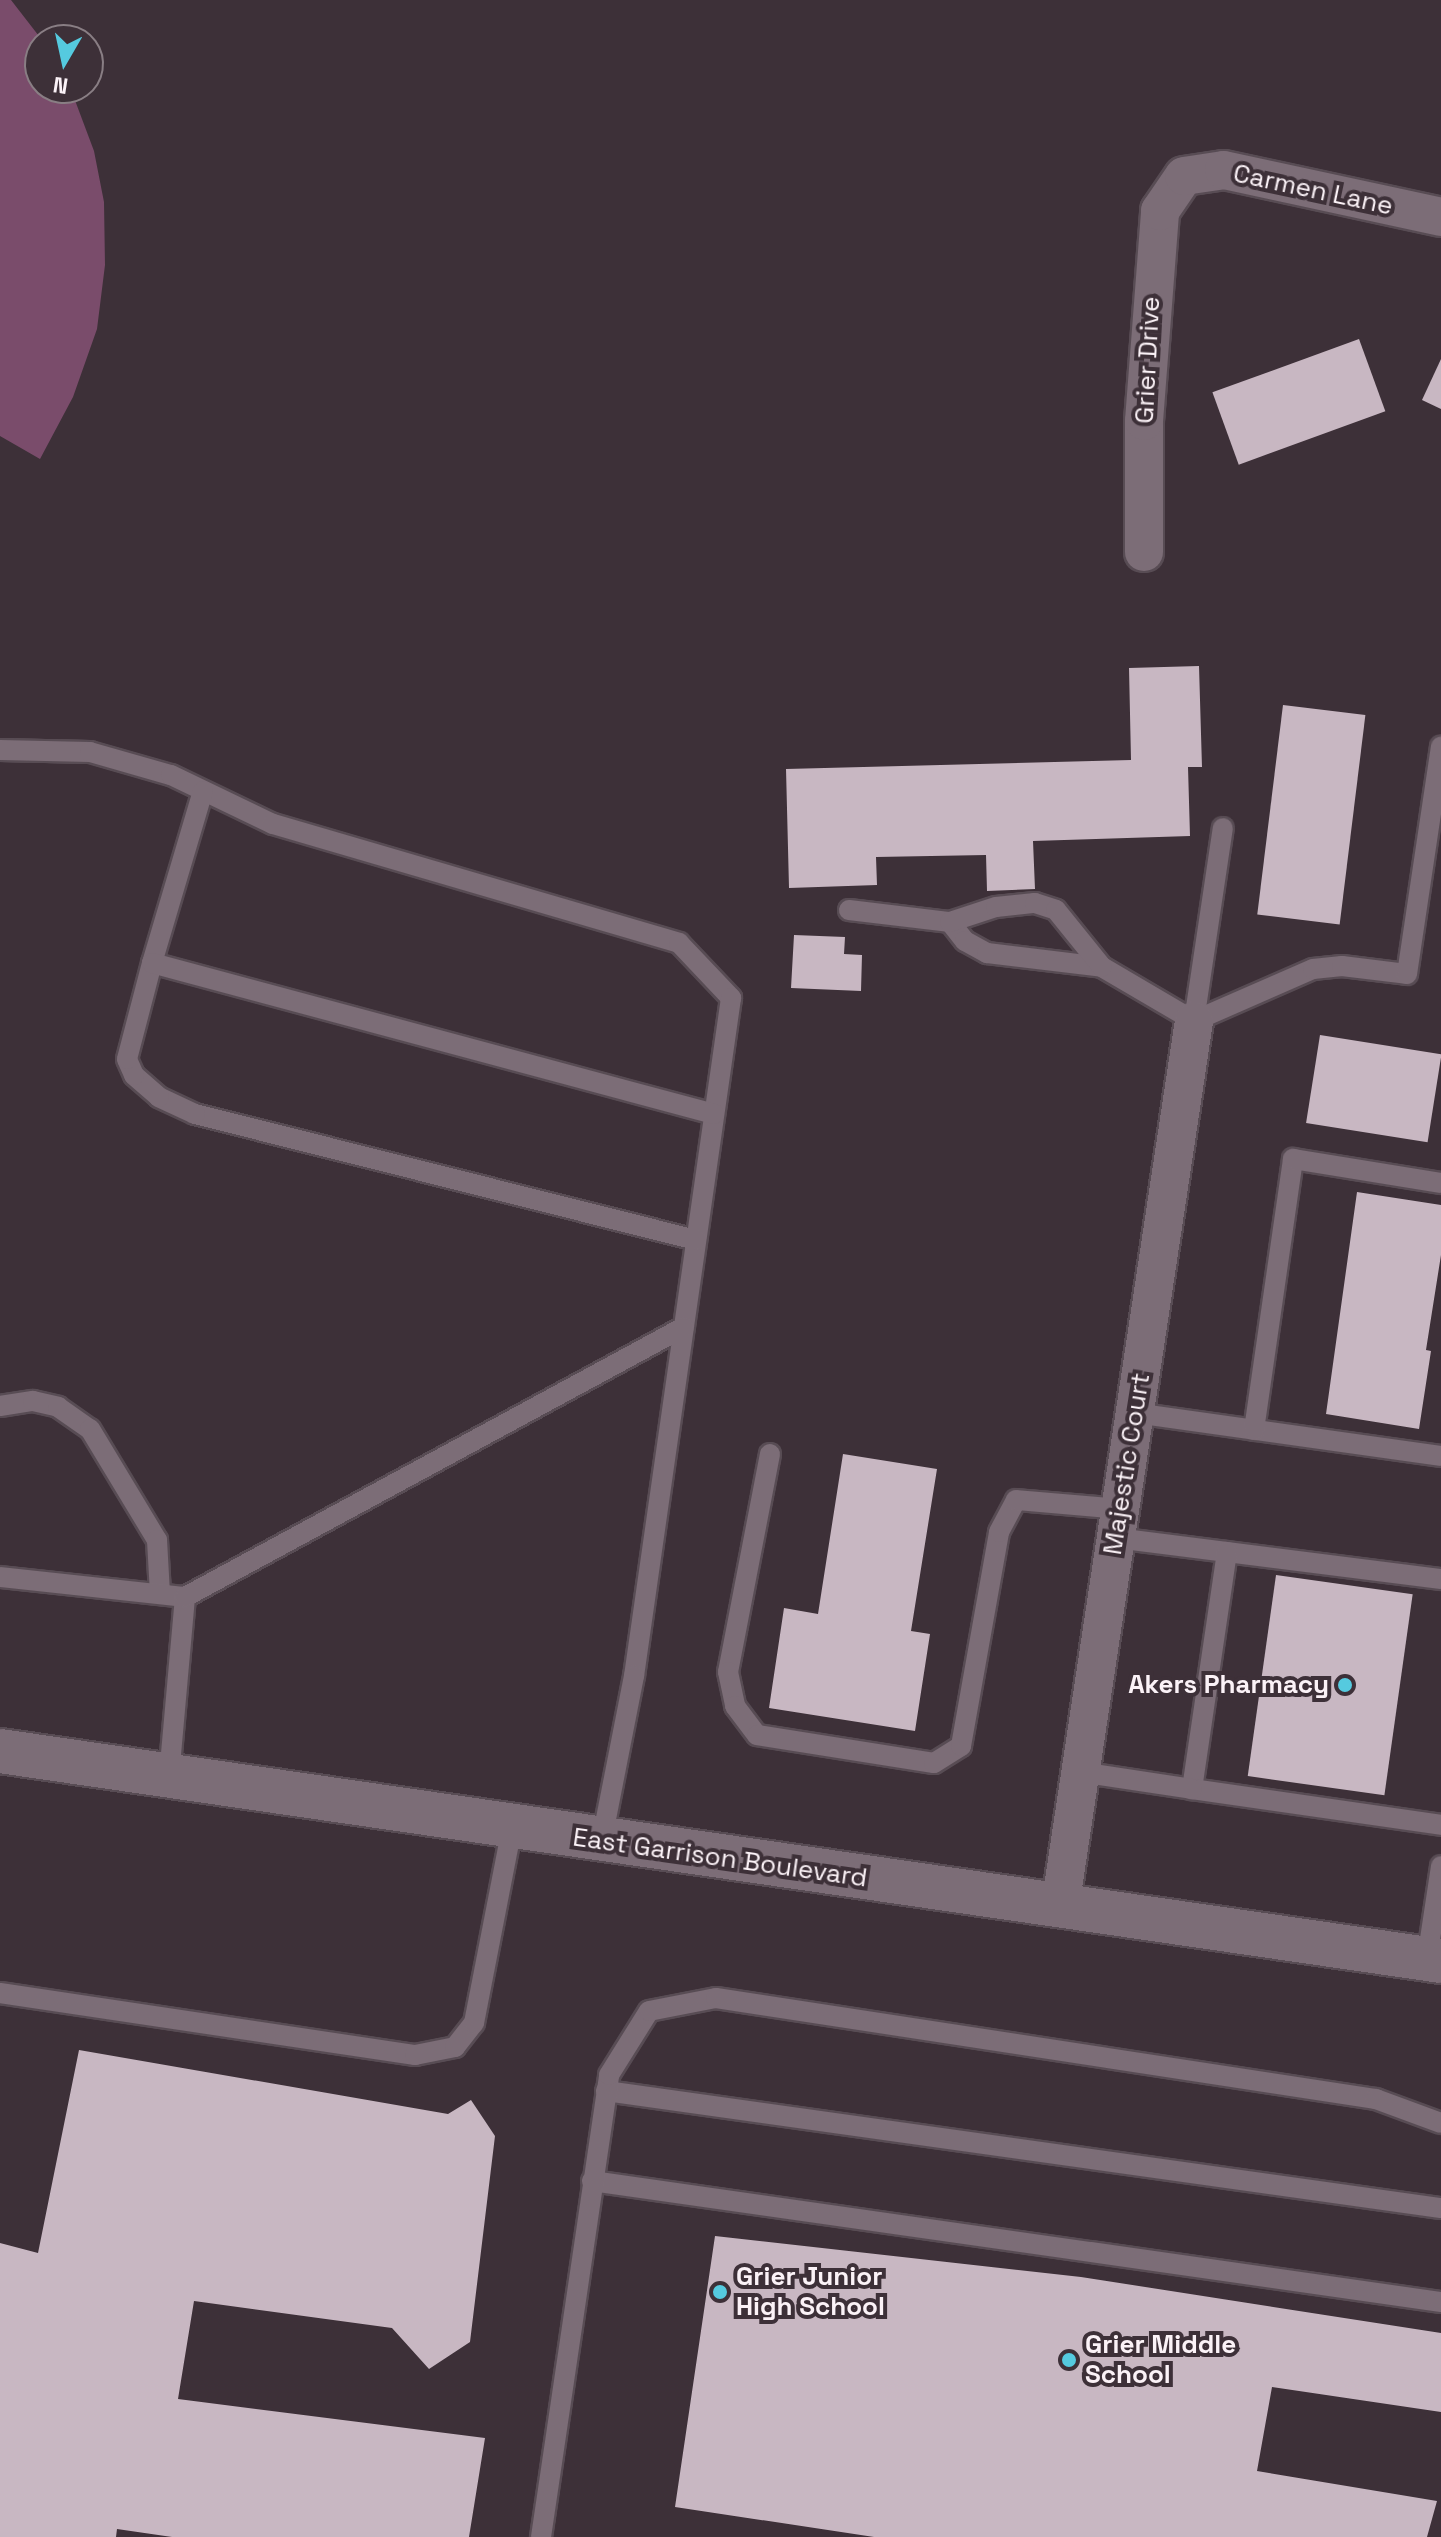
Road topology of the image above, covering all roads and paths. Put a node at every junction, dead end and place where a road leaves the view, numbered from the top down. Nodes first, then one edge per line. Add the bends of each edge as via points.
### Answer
1 (1184, 176) joint
2 (1441, 217) edge
3 (1144, 552) dead end
4 (1441, 747) edge
5 (0, 750) edge
6 (203, 791) junction
7 (1223, 828) dead end
8 (849, 910) dead end
9 (950, 922) junction
10 (152, 963) junction
11 (1102, 967) junction
12 (1194, 1021) junction
13 (714, 1114) junction
14 (1441, 1183) edge
15 (696, 1240) junction
16 (684, 1327) junction
17 (0, 1406) edge
18 (1135, 1413) junction
19 (1254, 1430) junction
20 (770, 1454) dead end
21 (1441, 1456) edge
22 (1118, 1524) junction
23 (1227, 1552) junction
24 (0, 1577) edge
25 (1441, 1579) edge
26 (160, 1594) junction
27 (185, 1597) junction
28 (0, 1751) edge
29 (1080, 1772) junction
30 (169, 1776) junction
31 (1192, 1789) junction
32 (1441, 1825) edge
33 (512, 1827) junction
34 (602, 1839) junction
35 (1441, 1866) edge
36 (1060, 1907) junction
37 (1434, 1960) edge
38 (0, 1993) edge
39 (606, 2091) junction
40 (1441, 2123) edge
41 (592, 2181) junction
42 (1441, 2208) edge
43 (1441, 2302) edge
44 (541, 2537) edge

1 - 2 street, Carmen Lane via 1224,170
1 - 3 street, Grier Drive via 1160,211 1144,407
4 - 12 lane via 1407,974 1342,966 1313,969
5 - 6 lane via 90,752 171,775
6 - 10 lane
6 - 13 lane via 273,824 679,943 731,998
7 - 12 lane
8 - 9 lane
9 - 11 lane via 965,941 987,953
9 - 11 lane via 996,907 1035,903 1056,910
10 - 13 lane
10 - 15 lane via 127,1059 134,1075 159,1097 195,1114
11 - 12 lane
12 - 18 street, Majestic Court
13 - 15 lane
14 - 19 lane via 1293,1159
15 - 16 lane
16 - 27 lane
16 - 34 lane via 634,1676
17 - 26 lane via 33,1401 58,1407 90,1429 157,1540
18 - 19 lane
18 - 22 street, Majestic Court
19 - 21 lane
20 - 22 lane via 728,1672 735,1706 757,1735 934,1763 961,1746 999,1532 1016,1500
22 - 23 lane
22 - 29 street, Majestic Court
23 - 25 lane
23 - 31 lane
24 - 26 lane
26 - 27 lane
27 - 30 lane
28 - 30 main road, East Garrison Boulevard
29 - 31 lane
29 - 36 street, Majestic Court
30 - 33 main road, East Garrison Boulevard
31 - 32 lane
33 - 34 main road, East Garrison Boulevard
33 - 38 lane via 474,2023 455,2047 415,2055
34 - 36 main road, East Garrison Boulevard
35 - 37 lane
36 - 37 main road, East Garrison Boulevard
39 - 40 lane via 609,2075 649,2011 716,1998 1376,2099
39 - 41 lane
39 - 42 lane
41 - 43 lane
41 - 44 lane

